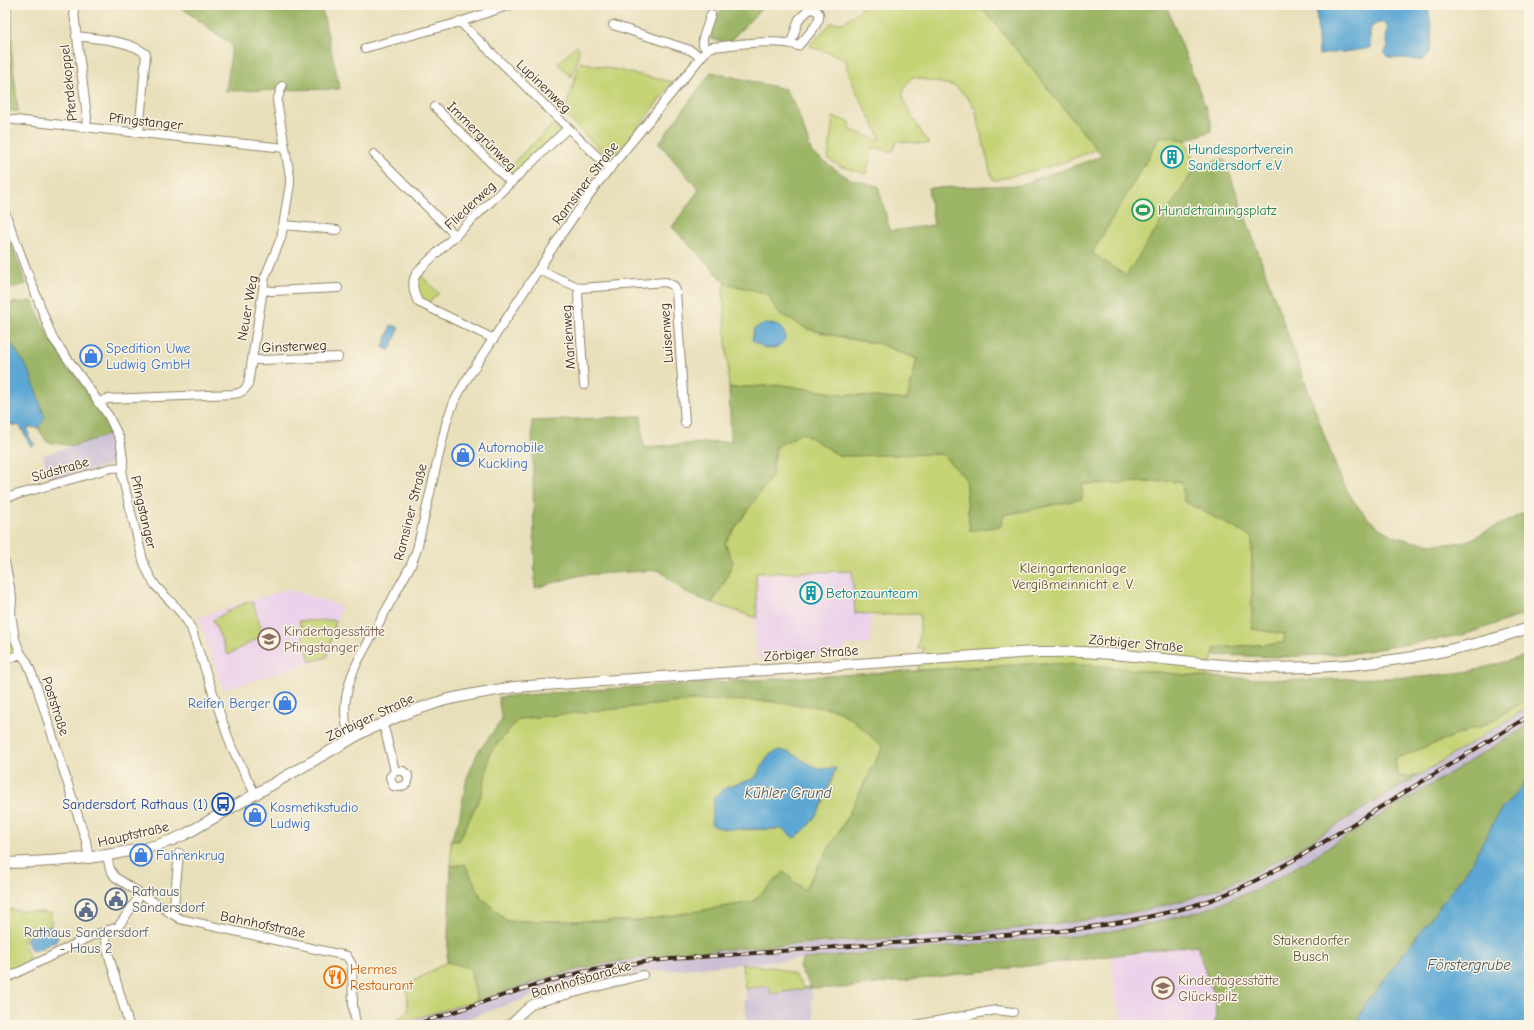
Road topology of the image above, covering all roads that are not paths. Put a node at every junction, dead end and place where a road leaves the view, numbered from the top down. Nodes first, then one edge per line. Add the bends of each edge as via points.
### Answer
1 (73, 5) edge
2 (510, 5) edge
3 (711, 14) dead end
4 (460, 22) junction
5 (613, 25) dead end
6 (76, 36) junction
7 (791, 43) dead end
8 (364, 48) dead end
9 (707, 50) junction
10 (701, 57) junction
11 (282, 86) dead end
12 (435, 107) dead end
13 (5, 119) edge
14 (86, 127) junction
15 (568, 128) junction
16 (139, 133) junction
17 (285, 148) junction
18 (374, 154) dead end
19 (610, 168) junction
20 (511, 183) junction
21 (5, 212) edge
22 (284, 225) junction
23 (337, 230) dead end
24 (456, 236) junction
25 (539, 270) junction
26 (338, 288) dead end
27 (580, 288) junction
28 (263, 290) junction
29 (494, 338) junction
30 (338, 357) dead end
31 (252, 360) junction
32 (584, 385) dead end
33 (98, 403) junction
34 (685, 423) dead end
35 (123, 467) junction
36 (5, 498) edge
37 (5, 562) edge
38 (8, 615) edge
39 (1529, 628) edge
40 (21, 654) junction
41 (5, 660) edge
42 (381, 723) junction
43 (351, 738) junction
44 (395, 771) dead end
45 (255, 794) junction
46 (179, 853) dead end
47 (107, 856) junction
48 (89, 858) junction
49 (5, 863) edge
50 (141, 894) junction
51 (170, 913) junction
52 (105, 932) junction
53 (643, 975) dead end
54 (5, 979) edge
55 (1013, 1012) dead end
56 (931, 1023) edge
57 (129, 1025) edge
58 (356, 1025) edge
59 (508, 1025) edge
60 (915, 1025) edge

1 - 6 street, Pferdekoppel
2 - 4 street
3 - 9 street via 703,38 703,45
4 - 8 street
4 - 15 street, Lupinenweg
5 - 10 street via 690,50
6 - 14 street, Pferdekoppel
6 - 16 street, Pferdekoppel via 113,41 139,48 146,54
7 - 9 street via 712,47
9 - 10 street, Ramsiner Straße
10 - 19 street, Ramsiner Straße
11 - 17 street, Neuer Weg via 277,101
12 - 20 street, Immergrünweg
13 - 14 street, Pfingstanger
14 - 16 street, Pfingstanger
15 - 19 street, Lupinenweg
15 - 20 street, Fliederweg
16 - 17 street, Pfingstanger
17 - 22 street, Neuer Weg via 290,180
18 - 24 street
19 - 25 street, Ramsiner Straße via 585,200
20 - 24 street, Fliederweg
21 - 33 street, Pfingstanger via 48,330
22 - 23 street
22 - 28 street, Neuer Weg via 267,270
24 - 29 street, Fliederweg via 413,278 418,302
25 - 27 street, Luisenweg
25 - 29 street, Ramsiner Straße
26 - 28 street
27 - 32 street, Marienweg via 578,294
27 - 34 street, Luisenweg via 666,282 674,286
28 - 31 street, Neuer Weg
29 - 43 street, Ramsiner Straße via 465,382 450,411 411,566 352,675 345,719
30 - 31 street, Ginsterweg
31 - 33 street, Neuer Weg via 248,385 239,394 107,399
33 - 35 street, Pfingstanger via 108,415 120,439
35 - 36 street, Südstraße
35 - 45 street, Pfingstanger via 123,481 145,567 155,586 182,612 190,628 231,746
37 - 38 street, Poststraße via 12,598
38 - 40 street, Poststraße
39 - 42 street, Zörbiger Straße via 1458,648 1392,660 1332,666 1276,668 1060,652 514,687 445,700
40 - 41 street
40 - 48 street, Poststraße via 28,662 36,684 86,841
42 - 43 street, Zörbiger Straße
42 - 44 street
43 - 45 street, Zörbiger Straße
45 - 47 street, Hauptstraße via 176,839 148,848
46 - 51 street via 174,905
47 - 48 street, Hauptstraße
47 - 50 street, Bahnhofstraße via 110,869 116,877
48 - 49 street, Hauptstraße
50 - 51 street, Bahnhofstraße
50 - 52 street via 118,927
51 - 58 street, Bahnhofstraße via 184,920 347,956 352,965
52 - 54 street via 91,936
52 - 57 street via 107,949
53 - 59 street, Bahnhofsbaracke via 535,1003
55 - 56 street via 996,1010
56 - 60 street

